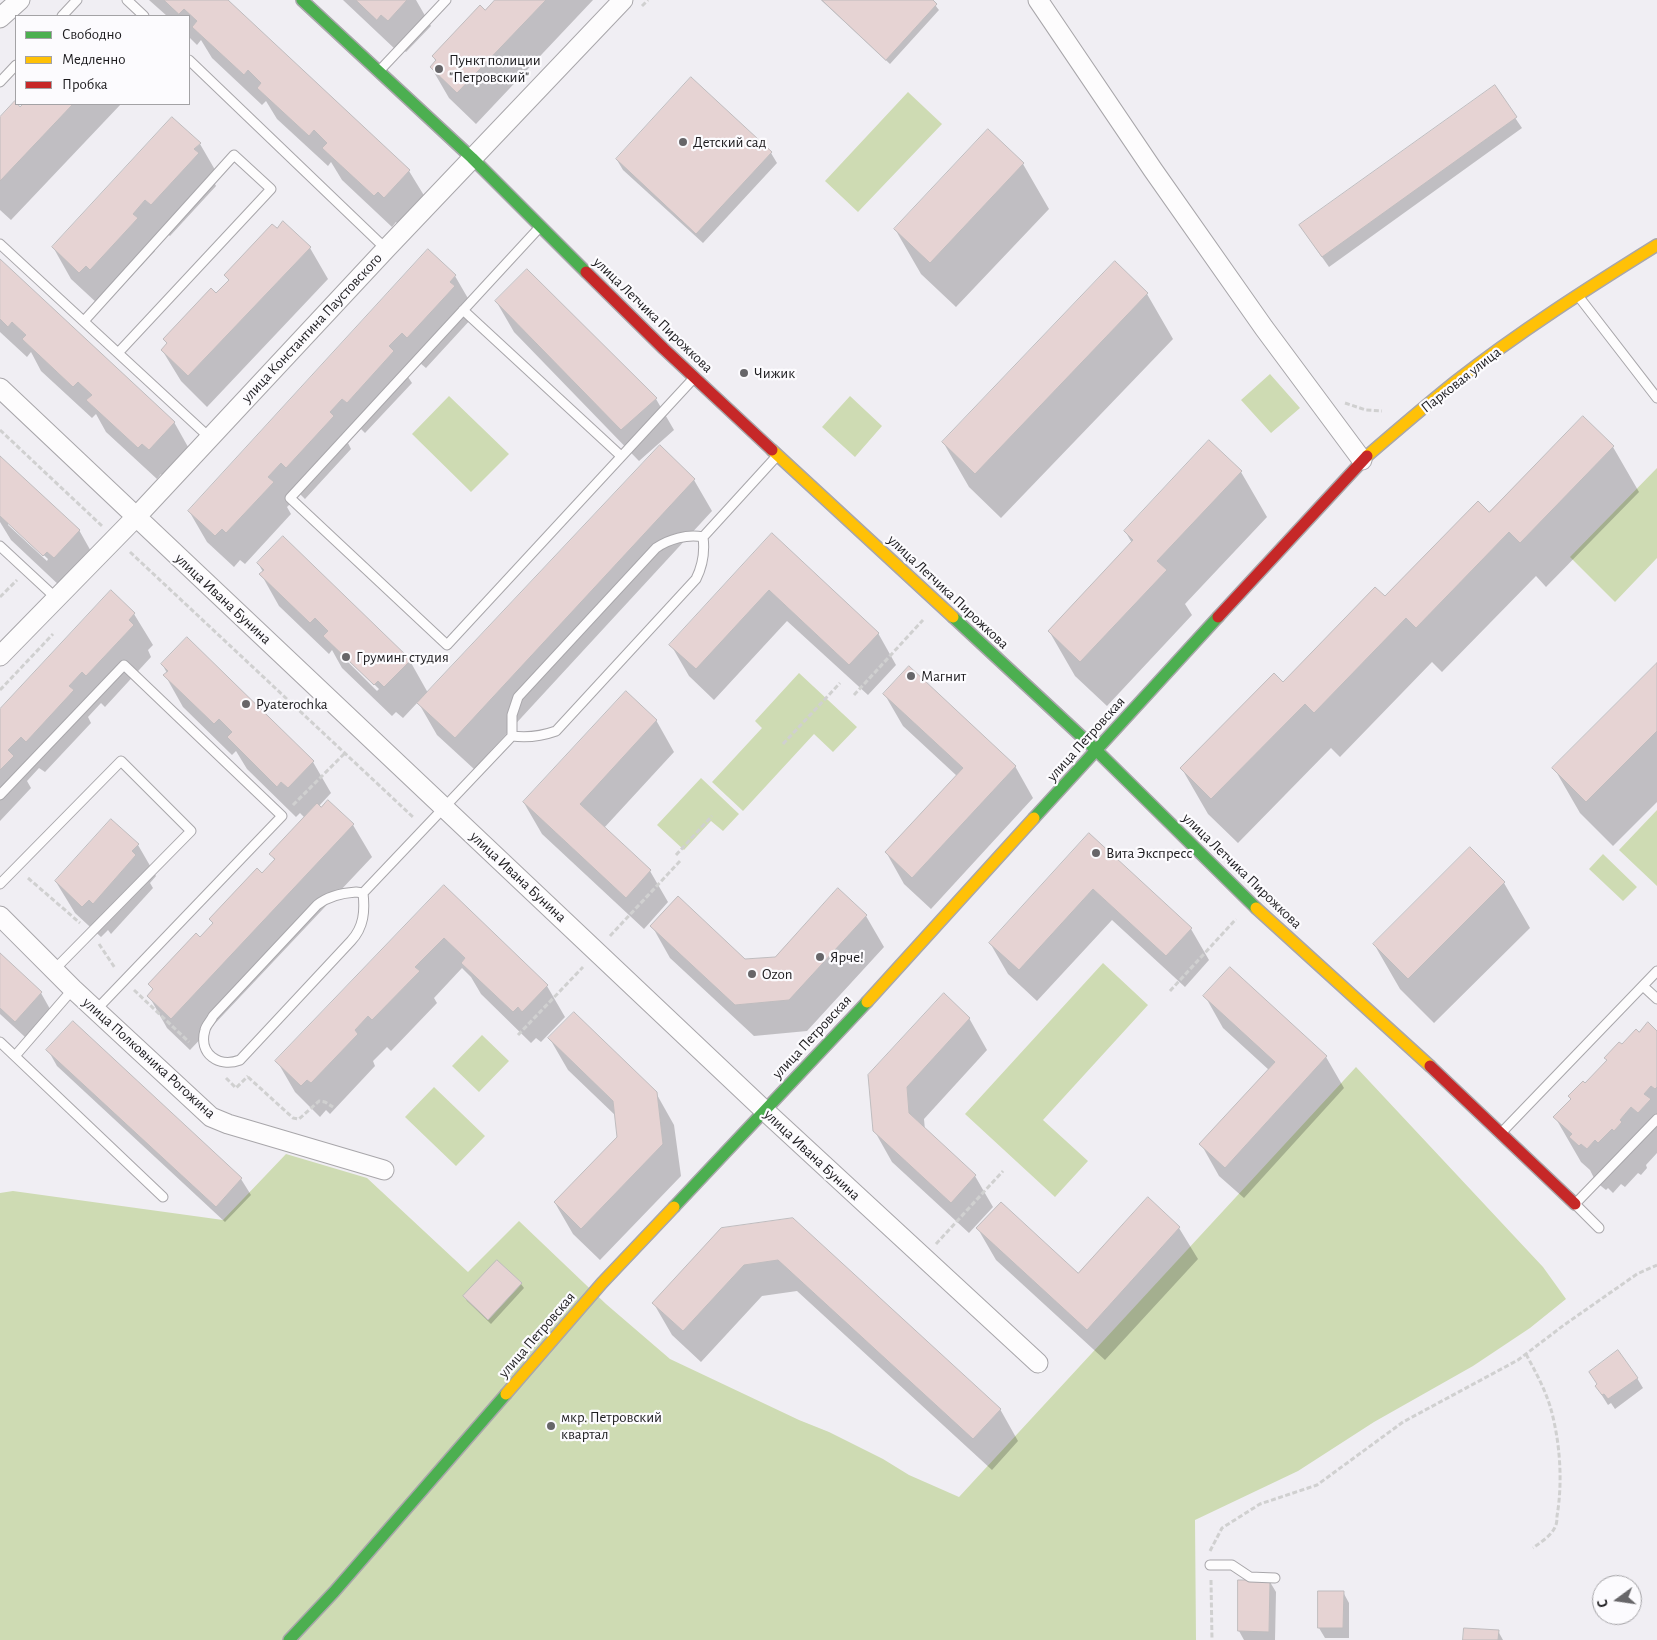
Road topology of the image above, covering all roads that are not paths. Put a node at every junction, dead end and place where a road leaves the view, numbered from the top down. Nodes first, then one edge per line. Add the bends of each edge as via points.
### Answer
1 (20, 0) edge
2 (77, 0) edge
3 (127, 0) edge
4 (302, 0) edge
5 (446, 0) edge
6 (623, 0) edge
7 (1038, 0) edge
8 (63, 15) edge
9 (143, 15) edge
10 (0, 18) edge
11 (190, 61) edge
12 (15, 66) edge
13 (379, 71) junction
14 (0, 82) edge
15 (472, 158) junction
16 (541, 226) junction
17 (0, 244) edge
18 (1657, 245) edge
19 (386, 249) junction
20 (1577, 295) junction
21 (463, 310) junction
22 (84, 321) junction
23 (118, 353) junction
24 (694, 377) junction
25 (0, 388) edge
26 (1657, 398) edge
27 (210, 438) junction
28 (778, 455) junction
29 (621, 456) junction
30 (1362, 460) junction
31 (137, 516) junction
32 (703, 536) junction
33 (0, 546) edge
34 (56, 598) junction
35 (0, 656) edge
36 (512, 736) junction
37 (1096, 750) junction
38 (0, 795) edge
39 (445, 808) junction
40 (0, 884) edge
41 (363, 893) junction
42 (0, 916) edge
43 (54, 970) junction
44 (1657, 971) edge
45 (1643, 986) junction
46 (74, 989) junction
47 (1657, 1000) edge
48 (96, 1010) junction
49 (0, 1042) edge
50 (15, 1056) junction
51 (764, 1110) junction
52 (1657, 1119) edge
53 (1501, 1133) junction
54 (384, 1170) dead end
55 (163, 1197) dead end
56 (1575, 1204) junction
57 (1599, 1228) dead end
58 (1038, 1363) dead end
59 (1210, 1565) road end
60 (1275, 1578) dead end
61 (289, 1640) edge

1 - 10 street
2 - 8 lane
3 - 9 lane
4 - 13 street, улица Летчика Пирожкова
5 - 13 lane
6 - 15 street, улица Константина Паустовского
7 - 30 street via 1158,178
11 - 19 lane
12 - 14 lane
13 - 15 street, улица Летчика Пирожкова
15 - 16 street, улица Летчика Пирожкова
15 - 19 street, улица Константина Паустовского
16 - 21 lane
16 - 24 street, улица Летчика Пирожкова
17 - 22 lane
18 - 20 street, Парковая улица
19 - 27 street, улица Константина Паустовского
20 - 26 lane
20 - 30 street, Парковая улица via 1455,382
21 - 29 lane
21 - 29 lane via 290,498 447,645
22 - 23 lane
22 - 23 lane via 234,155 271,189
23 - 27 lane
24 - 28 street, улица Летчика Пирожкова
24 - 29 lane
25 - 31 street, улица Ивана Бунина
27 - 31 street, улица Константина Паустовского
28 - 32 lane
28 - 37 street, улица Летчика Пирожкова
30 - 37 street, улица Петровская
31 - 34 street, улица Константина Паустовского
31 - 39 street, улица Ивана Бунина
32 - 36 lane via 677,538 656,548 518,697 512,714
32 - 36 lane via 704,556 696,579 556,731
33 - 34 lane
34 - 35 street, улица Константина Паустовского
36 - 39 lane
37 - 51 street, улица Петровская
37 - 53 street, улица Летчика Пирожкова via 1274,925
38 - 48 lane via 124,665 282,816
39 - 41 lane
39 - 51 street, улица Ивана Бунина
40 - 43 lane via 120,762 191,832
41 - 41 lane via 338,895 316,905 213,1016 205,1028 203,1040 210,1055 218,1061 233,1062 248,1054 356,935 364,913
42 - 43 street, улица Полковника Рогожина
43 - 46 street, улица Полковника Рогожина
44 - 45 lane
45 - 47 lane
45 - 53 lane
46 - 48 street, улица Полковника Рогожина
46 - 50 lane
48 - 54 street, улица Полковника Рогожина via 211,1117
49 - 50 lane
50 - 55 lane
51 - 58 street, улица Ивана Бунина
51 - 61 street, улица Петровская via 602,1283
52 - 56 lane
53 - 56 street, улица Летчика Пирожкова
56 - 57 lane
59 - 60 lane via 1232,1565 1250,1577

